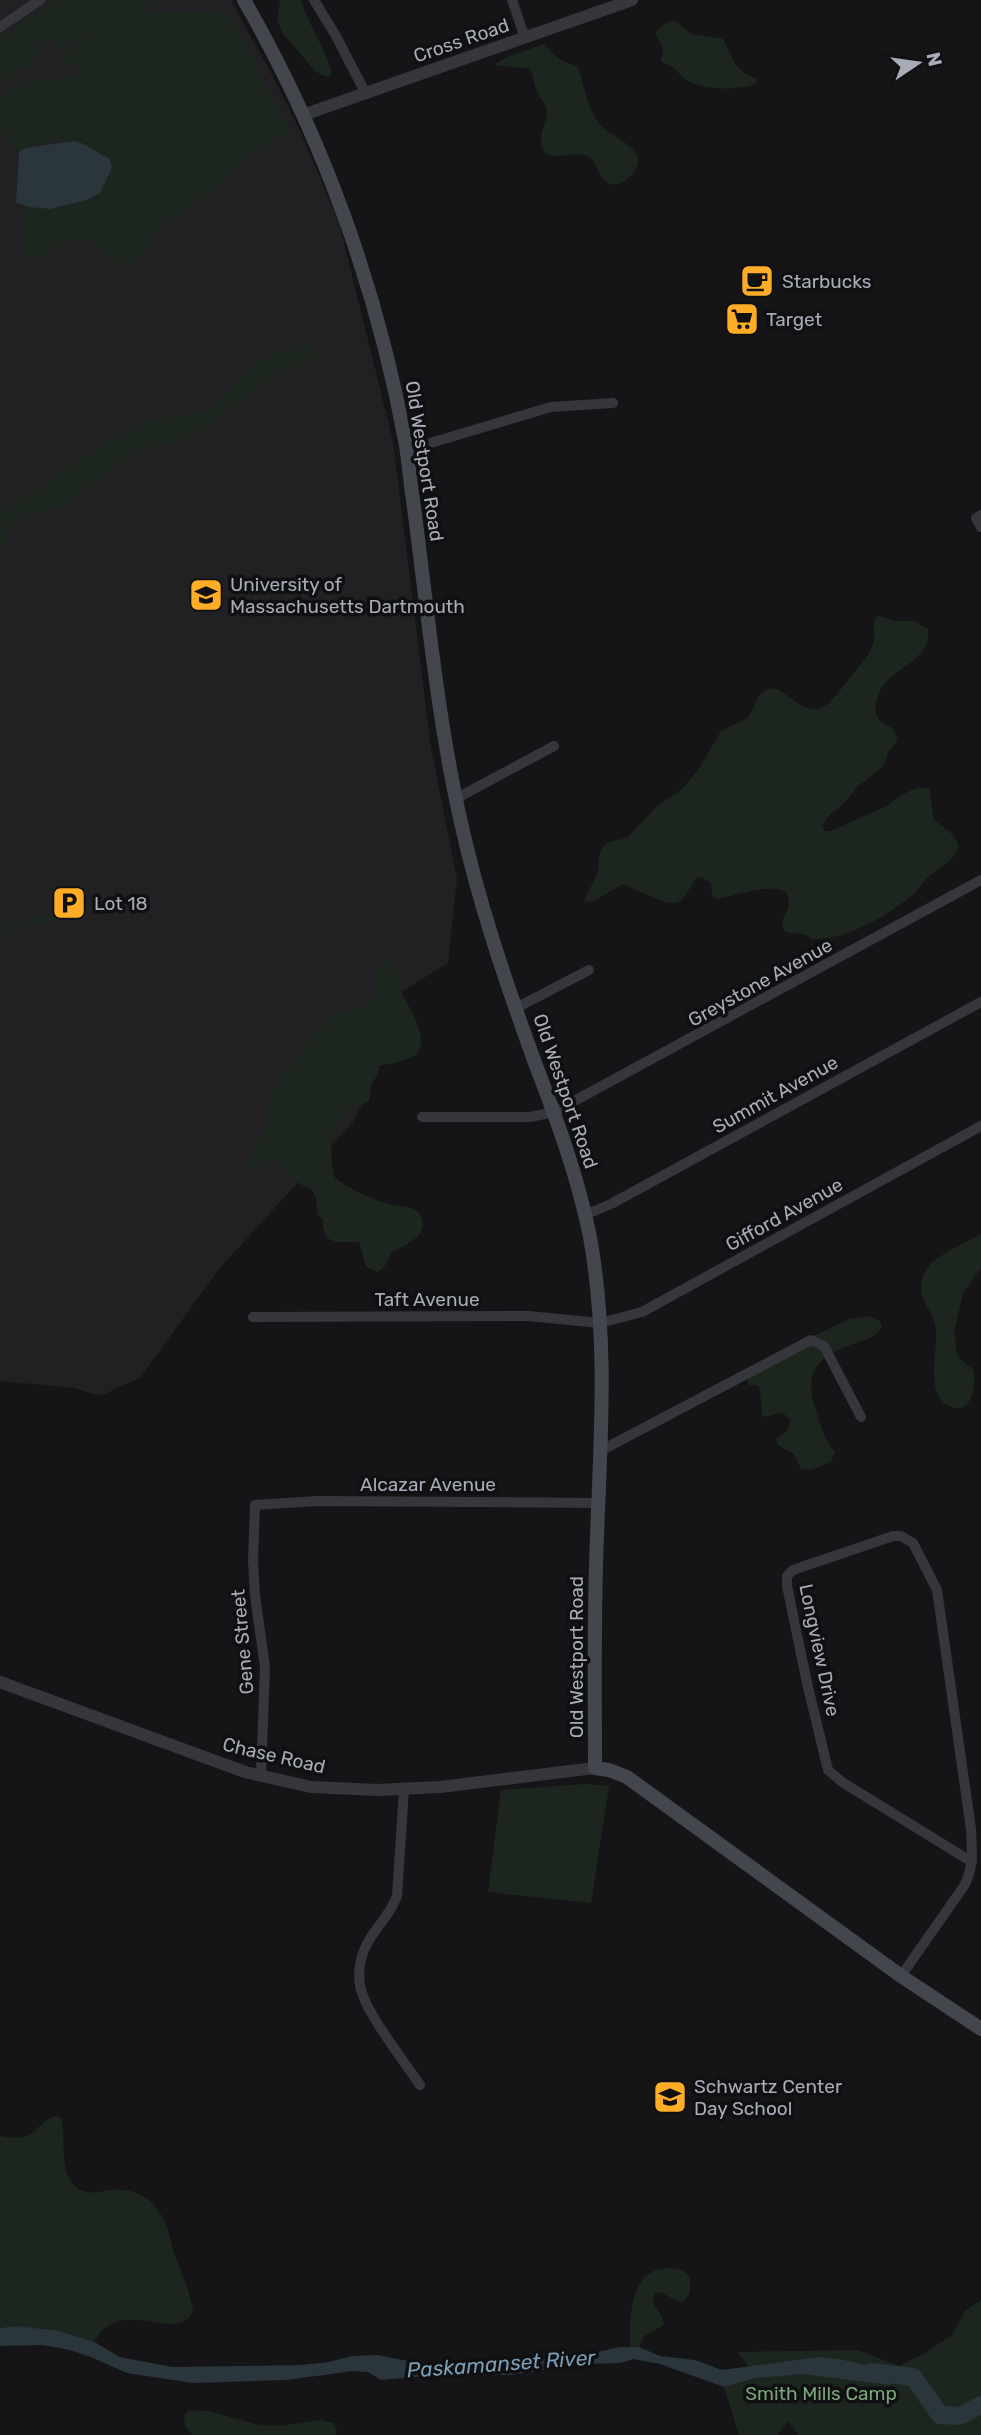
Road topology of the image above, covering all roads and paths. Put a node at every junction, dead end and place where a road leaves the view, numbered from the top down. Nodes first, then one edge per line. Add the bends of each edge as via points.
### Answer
1 (40, 0) edge
2 (244, 0) edge
3 (314, 0) edge
4 (512, 0) edge
5 (632, 0) edge
6 (0, 26) edge
7 (525, 38) junction
8 (366, 94) junction
9 (303, 115) junction
10 (613, 403) dead end
11 (407, 450) junction
12 (554, 746) dead end
13 (457, 798) junction
14 (981, 880) edge
15 (589, 970) dead end
16 (981, 1002) edge
17 (516, 1008) junction
18 (554, 1112) junction
19 (422, 1117) dead end
20 (981, 1126) edge
21 (585, 1215) junction
22 (253, 1317) dead end
23 (600, 1323) junction
24 (861, 1417) dead end
25 (602, 1450) junction
26 (600, 1503) junction
27 (256, 1505) joint
28 (0, 1682) edge
29 (595, 1768) junction
30 (261, 1776) junction
31 (404, 1788) junction
32 (972, 1862) junction
33 (901, 1976) junction
34 (981, 2029) edge
35 (420, 2085) dead end

1 - 6 street
2 - 9 main road, Old Westport Road
3 - 8 street
4 - 7 street
5 - 7 street, Cross Road
7 - 8 street, Cross Road
8 - 9 street, Cross Road
9 - 11 main road, Old Westport Road via 359,260
10 - 11 street via 551,407
11 - 13 main road, Old Westport Road
12 - 13 street
13 - 17 main road, Old Westport Road via 487,920
14 - 18 street, Greystone Avenue
15 - 17 street
16 - 21 street, Summit Avenue
17 - 18 main road, Old Westport Road
18 - 19 street via 530,1117
18 - 21 main road, Old Westport Road
20 - 23 street, Gifford Avenue via 642,1312
21 - 23 main road, Old Westport Road
22 - 23 street, Taft Avenue via 528,1316
23 - 25 main road, Old Westport Road
24 - 25 street via 824,1346 811,1340
25 - 26 main road, Old Westport Road
26 - 27 street, Alcazar Avenue via 337,1501
26 - 29 main road, Old Westport Road
27 - 30 street, Gene Street via 253,1561 265,1667
28 - 30 street, Chase Road
29 - 31 street, Chase Road
29 - 33 main road via 627,1777
30 - 31 street, Chase Road via 329,1788
31 - 35 street via 397,1896 391,1912 367,1943 360,1971 362,1993 375,2018
32 - 32 street, Longview Drive via 828,1770 787,1586 793,1570 893,1536 910,1539 918,1549 939,1600
32 - 33 street, Longview Drive via 964,1886
33 - 34 main road

